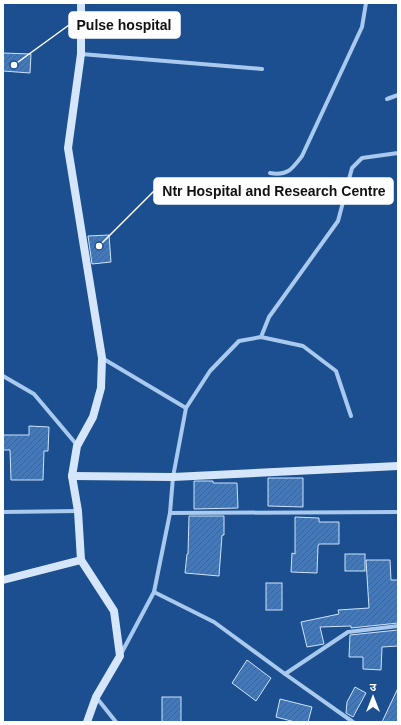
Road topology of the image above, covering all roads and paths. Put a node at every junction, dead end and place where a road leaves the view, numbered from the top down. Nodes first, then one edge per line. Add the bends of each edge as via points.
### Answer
1 (81, 3) edge
2 (366, 3) edge
3 (81, 54) junction
4 (262, 69) dead end
5 (398, 95) edge
6 (387, 99) dead end
7 (398, 153) edge
8 (270, 173) dead end
9 (261, 337) junction
10 (102, 358) junction
11 (3, 376) edge
12 (186, 408) junction
13 (351, 416) dead end
14 (77, 446) junction
15 (398, 466) edge
16 (72, 476) junction
17 (173, 477) junction
18 (78, 511) junction
19 (3, 512) edge
20 (398, 512) edge
21 (170, 513) junction
22 (81, 560) junction
23 (3, 580) edge
24 (154, 592) junction
25 (398, 626) edge
26 (120, 656) junction
27 (285, 674) junction
28 (96, 697) junction
29 (87, 722) edge
30 (116, 722) edge
31 (353, 722) edge

1 - 3 street
2 - 8 street via 362,27 302,156 292,170 279,175
3 - 4 street
3 - 10 street via 68,148
5 - 6 street
7 - 9 street via 362,158 352,168 338,221 269,317
9 - 12 street via 239,341 210,371
9 - 13 street via 303,346 336,371
10 - 12 street
10 - 14 street via 101,388 93,417
11 - 14 street via 34,394
12 - 17 street
14 - 16 street
15 - 17 street
16 - 17 street
16 - 18 street
17 - 21 street
18 - 19 street
18 - 22 street
20 - 21 street
21 - 24 street
22 - 23 street
22 - 26 street via 114,611
24 - 26 street
24 - 27 street via 214,622
25 - 27 street via 348,632
26 - 28 street
27 - 31 street
28 - 29 street
28 - 30 street

